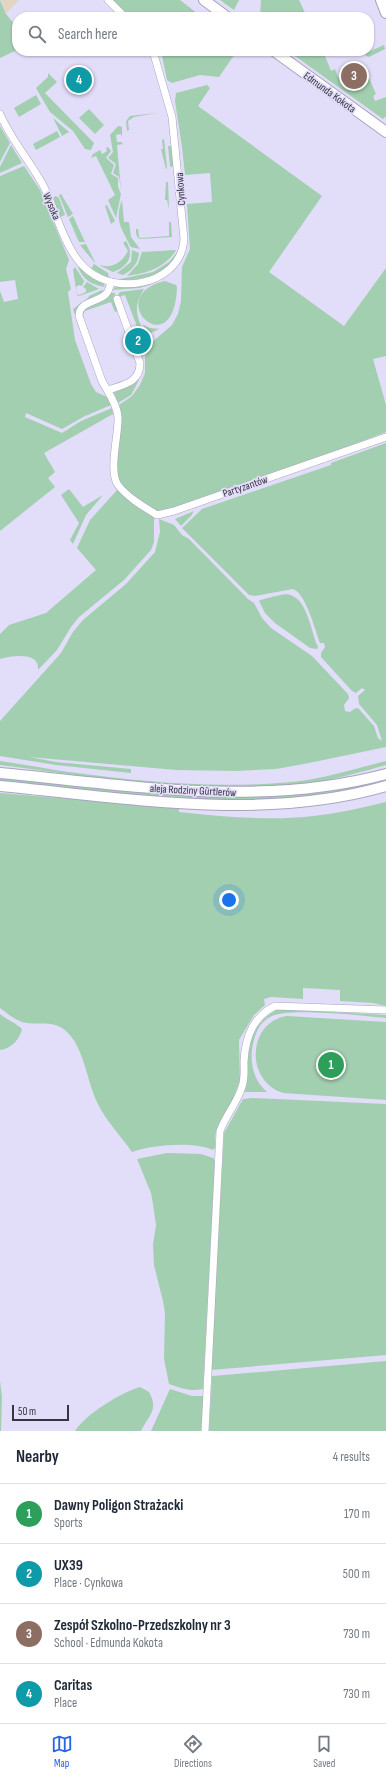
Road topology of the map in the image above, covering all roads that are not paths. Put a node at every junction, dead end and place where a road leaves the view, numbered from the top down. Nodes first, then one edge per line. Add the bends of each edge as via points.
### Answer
1 (108, 0) edge
2 (204, 0) edge
3 (381, 0) edge
4 (120, 12) edge
5 (220, 12) edge
6 (386, 13) edge
7 (154, 56) edge
8 (281, 56) edge
9 (0, 114) edge
10 (386, 132) edge
11 (114, 282) junction
12 (117, 300) dead end
13 (108, 390) junction
14 (386, 437) edge
15 (0, 773) edge
16 (386, 774) edge
17 (0, 786) edge
18 (386, 786) edge
19 (386, 1010) edge
20 (205, 1431) edge

1 - 4 street
2 - 5 main road
3 - 6 main road
7 - 11 street, Cynkowa via 172,118 184,245 176,264 156,278 141,283
8 - 10 main road, Edmunda Kokota
9 - 11 street, Wysoka via 44,187 75,258 96,276
11 - 13 street via 104,296 84,305 79,313 102,381
12 - 13 street via 140,369 136,379
13 - 14 street, Partyzantów via 118,417 115,443 118,485 138,503 157,515
15 - 16 main road, aleja Rodziny Gürtlerów via 158,789 229,793 308,788
17 - 18 main road, aleja Rodziny Gürtlerów via 159,802 230,805 340,797
19 - 20 street via 275,1006 263,1013 253,1024 246,1048 242,1088 220,1131

